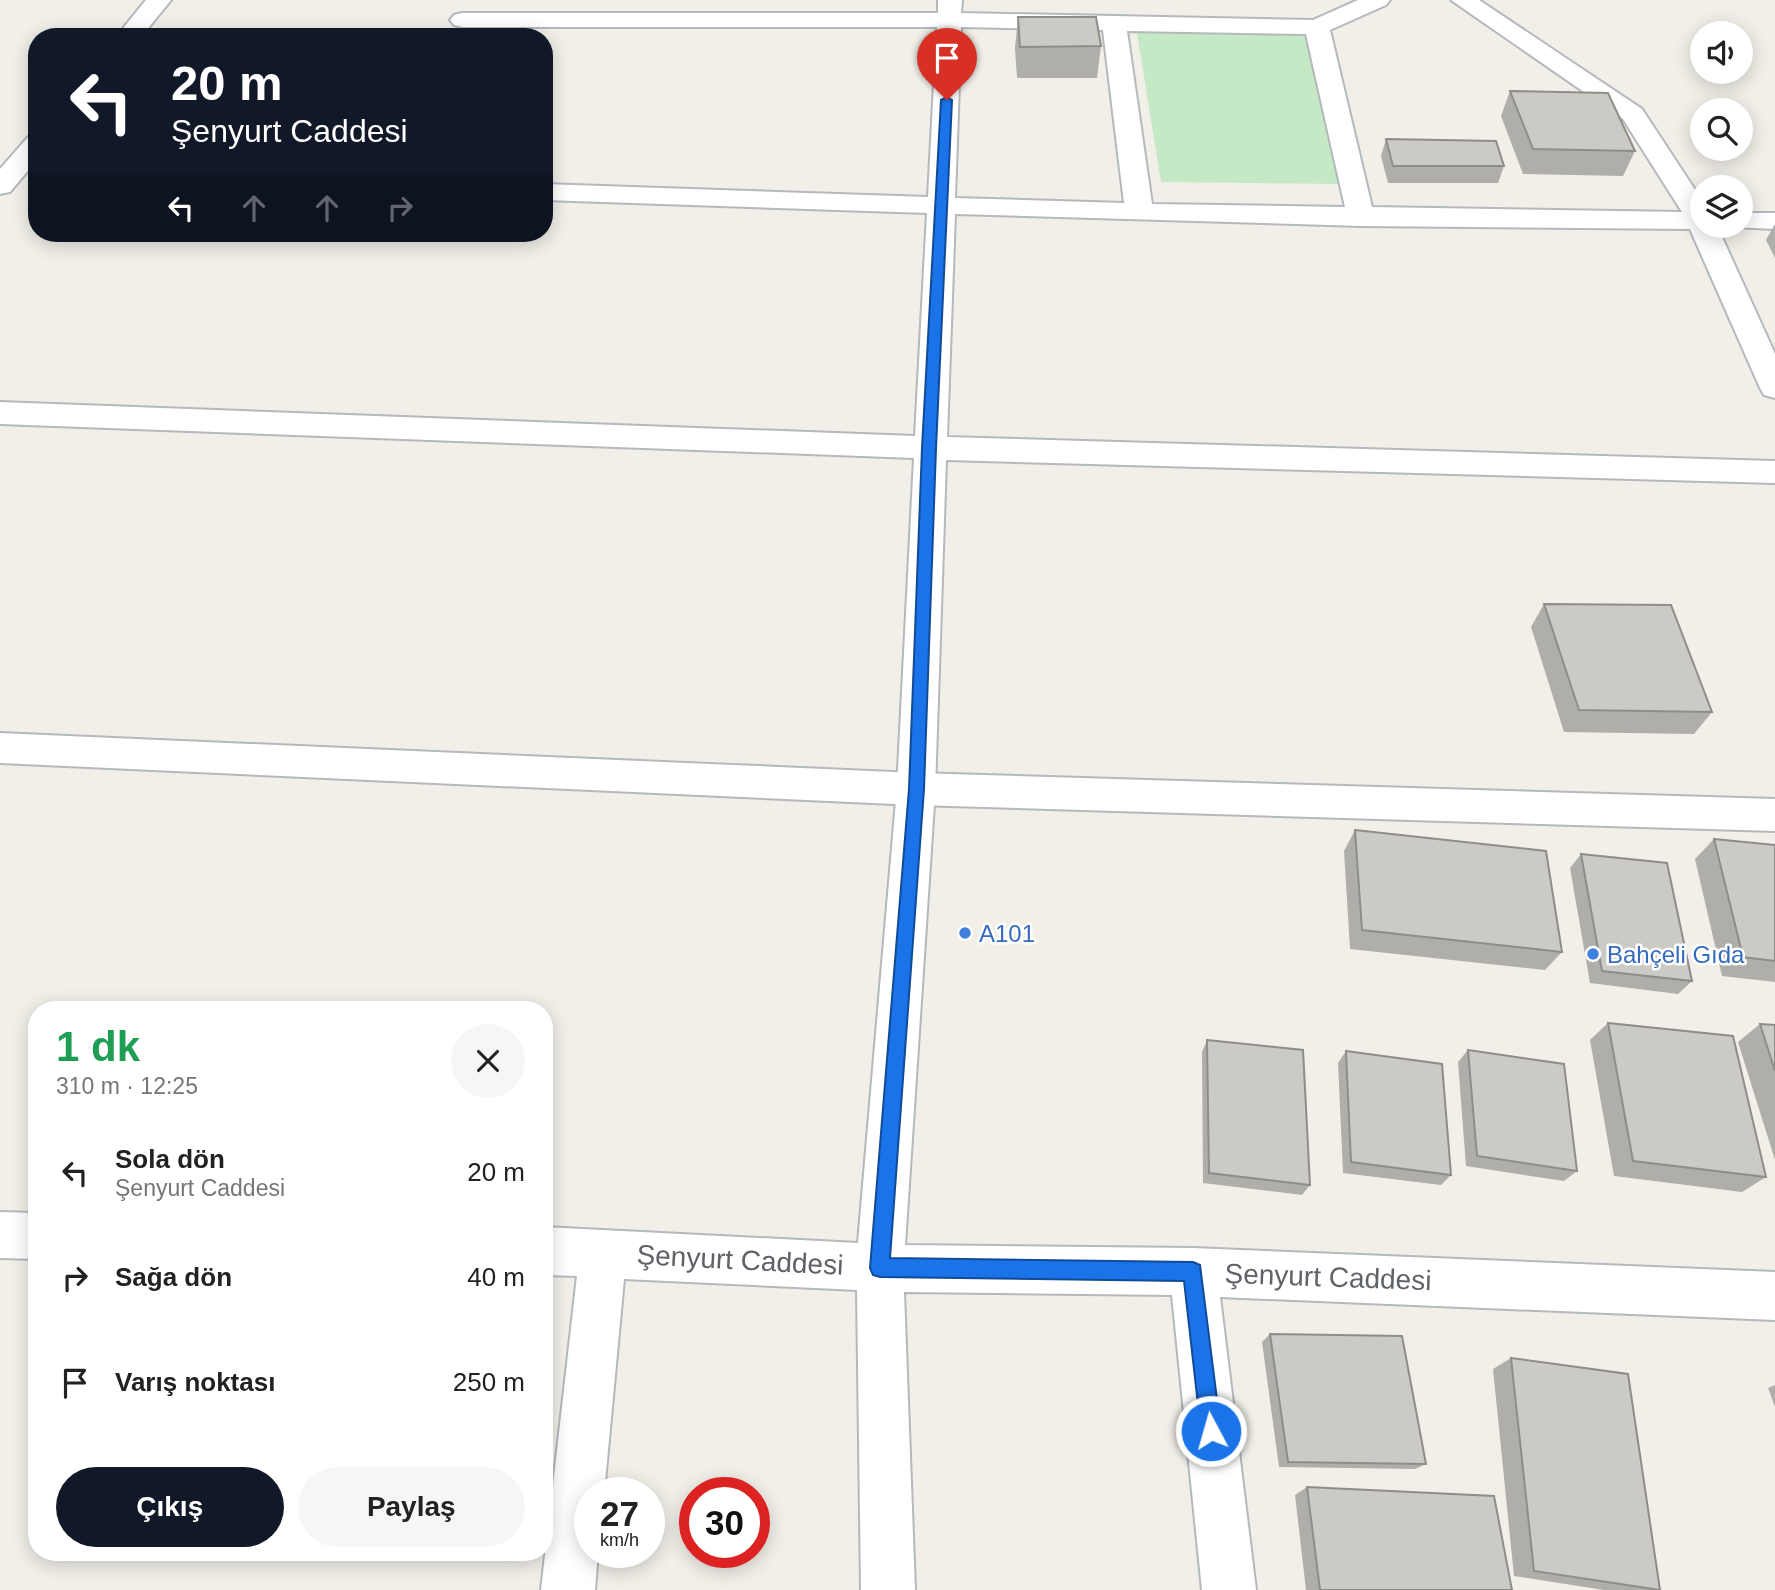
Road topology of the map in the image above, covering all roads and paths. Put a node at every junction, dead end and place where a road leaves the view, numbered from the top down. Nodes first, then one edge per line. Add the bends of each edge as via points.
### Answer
1 (159, 0) edge
2 (1377, 0) edge
3 (1463, 0) edge
4 (678, 9) edge
5 (951, 10) edge
6 (461, 19) edge
7 (1114, 25) junction
8 (1317, 27) junction
9 (136, 28) edge
10 (28, 153) edge
11 (28, 178) edge
12 (3, 179) edge
13 (553, 192) edge
14 (1690, 203) edge
15 (941, 207) junction
16 (1139, 212) junction
17 (1362, 218) junction
18 (1753, 221) edge
19 (1775, 221) edge
20 (1690, 223) edge
21 (1710, 238) edge
22 (1775, 388) edge
23 (0, 413) edge
24 (929, 448) junction
25 (1775, 472) edge
26 (0, 748) edge
27 (916, 789) junction
28 (1775, 815) edge
29 (0, 1235) edge
30 (28, 1236) edge
31 (553, 1251) edge
32 (603, 1253) junction
33 (880, 1268) junction
34 (1193, 1272) junction
35 (1775, 1296) edge
36 (568, 1590) edge
37 (888, 1590) edge
38 (1229, 1590) edge

1 - 9 street
2 - 8 street
3 - 14 street via 1633,114
4 - 5 street
4 - 6 street
5 - 7 street
5 - 15 street
7 - 8 street
7 - 16 street
8 - 17 street
10 - 12 street
11 - 12 street
13 - 15 street
15 - 16 street
15 - 24 street
16 - 17 street
17 - 20 street
18 - 19 street
21 - 22 street
23 - 24 street
24 - 25 street
24 - 27 street
26 - 27 street
27 - 28 street
27 - 33 street
29 - 30 street
31 - 32 street, Şenyurt Caddesi
32 - 33 street, Şenyurt Caddesi
32 - 36 street
33 - 34 street, Şenyurt Caddesi
33 - 37 street
34 - 35 street, Şenyurt Caddesi
34 - 38 street

